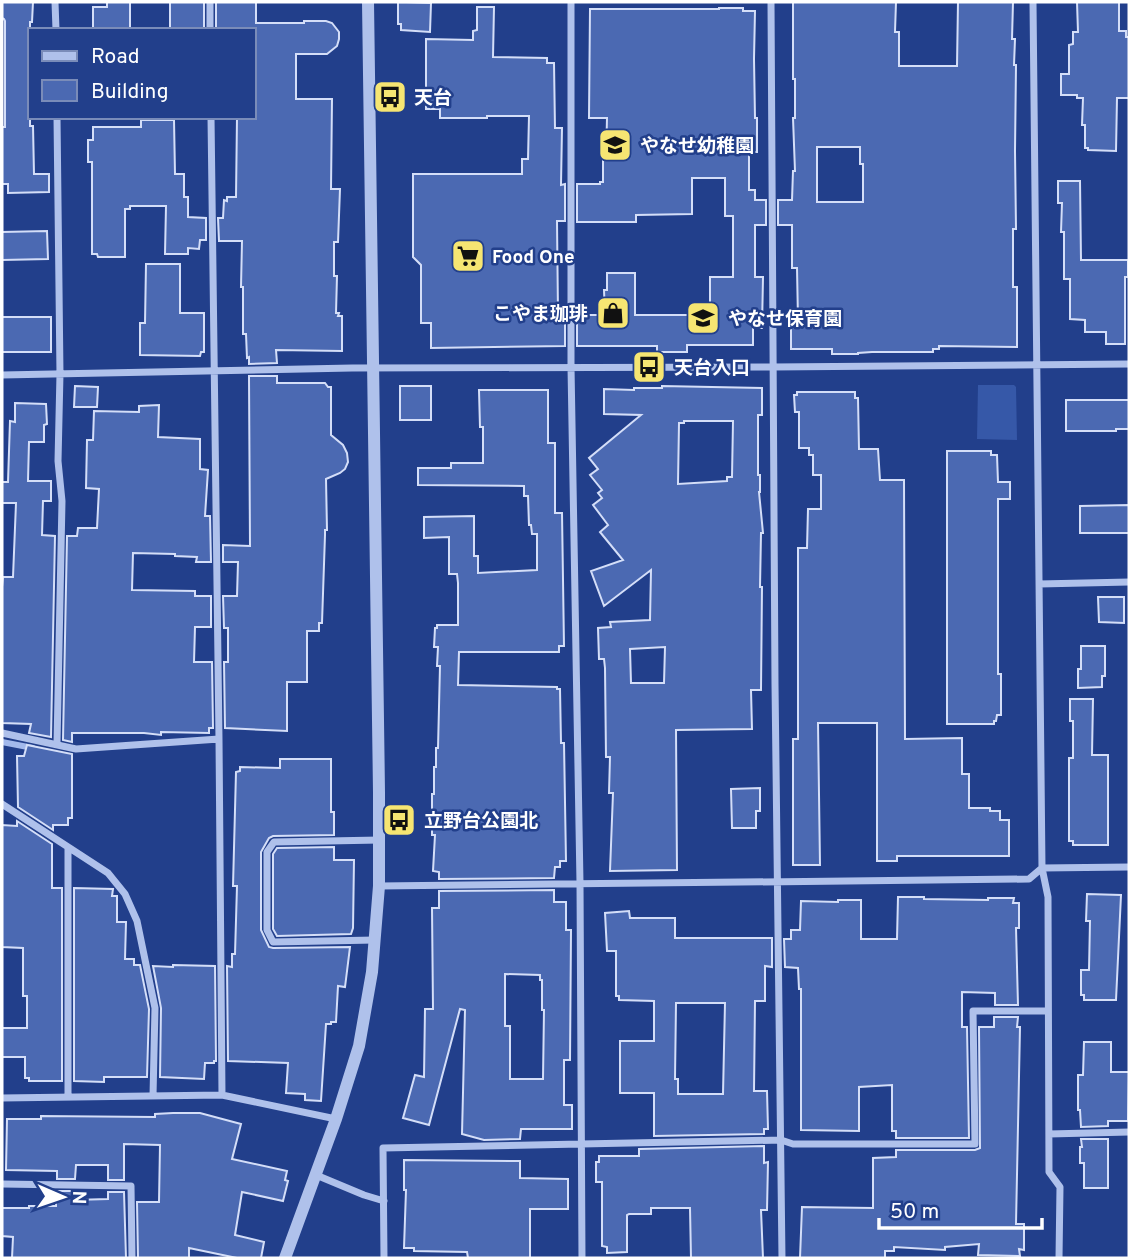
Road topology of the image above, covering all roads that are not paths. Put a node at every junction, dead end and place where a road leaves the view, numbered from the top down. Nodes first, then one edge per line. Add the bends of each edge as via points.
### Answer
1 (55, 2) edge
2 (210, 2) edge
3 (368, 2) edge
4 (571, 2) edge
5 (771, 2) edge
6 (1033, 2) edge
7 (56, 28) edge
8 (210, 28) edge
9 (57, 119) edge
10 (211, 119) edge
11 (1129, 364) edge
12 (1037, 365) junction
13 (571, 367) junction
14 (773, 367) junction
15 (372, 368) junction
16 (214, 370) junction
17 (60, 374) junction
18 (2, 375) edge
19 (1129, 582) edge
20 (1039, 584) junction
21 (2, 733) edge
22 (219, 739) junction
23 (57, 744) junction
24 (2, 804) edge
25 (380, 840) junction
26 (68, 846) junction
27 (1129, 867) edge
28 (1042, 868) junction
29 (778, 882) junction
30 (580, 883) junction
31 (379, 886) junction
32 (375, 940) junction
33 (1048, 1011) junction
34 (222, 1095) junction
35 (153, 1096) junction
36 (68, 1097) junction
37 (2, 1098) edge
38 (336, 1119) junction
39 (1129, 1132) edge
40 (1049, 1134) junction
41 (781, 1140) junction
42 (583, 1144) junction
43 (316, 1175) junction
44 (2, 1184) edge
45 (384, 1201) junction
46 (132, 1258) edge
47 (285, 1258) edge
48 (384, 1258) edge
49 (582, 1258) edge
50 (782, 1258) edge
51 (1059, 1258) edge

1 - 7 street
2 - 8 street
3 - 15 street
4 - 13 street
5 - 14 street
6 - 12 street
9 - 17 street
10 - 16 street
11 - 12 street
12 - 14 street
12 - 20 street
13 - 14 street
13 - 15 street
13 - 30 street
14 - 29 street
15 - 16 street
15 - 25 street
16 - 17 street
16 - 22 street
17 - 18 street
17 - 23 street
19 - 20 street
20 - 28 street
21 - 23 street
22 - 23 street via 76,749
22 - 34 street
24 - 26 street
25 - 31 street
25 - 32 street via 274,842 267,852 267,930 273,942
26 - 35 street via 108,873 125,894 137,921 155,1008
26 - 36 street
27 - 28 street
28 - 29 street via 1030,879
28 - 33 street via 1048,897
29 - 30 street
29 - 41 street
30 - 31 street
30 - 42 street
31 - 32 street
32 - 38 street via 359,1046
33 - 40 street
33 - 41 street via 973,1011 975,1144 793,1144
34 - 35 street
34 - 38 street
35 - 36 street
36 - 37 street
38 - 43 street
39 - 40 street
40 - 51 street via 1049,1172 1060,1187
41 - 42 street
41 - 50 street
42 - 45 street via 383,1148
42 - 49 street
43 - 45 street
43 - 47 street
44 - 46 street via 131,1186
45 - 48 street

